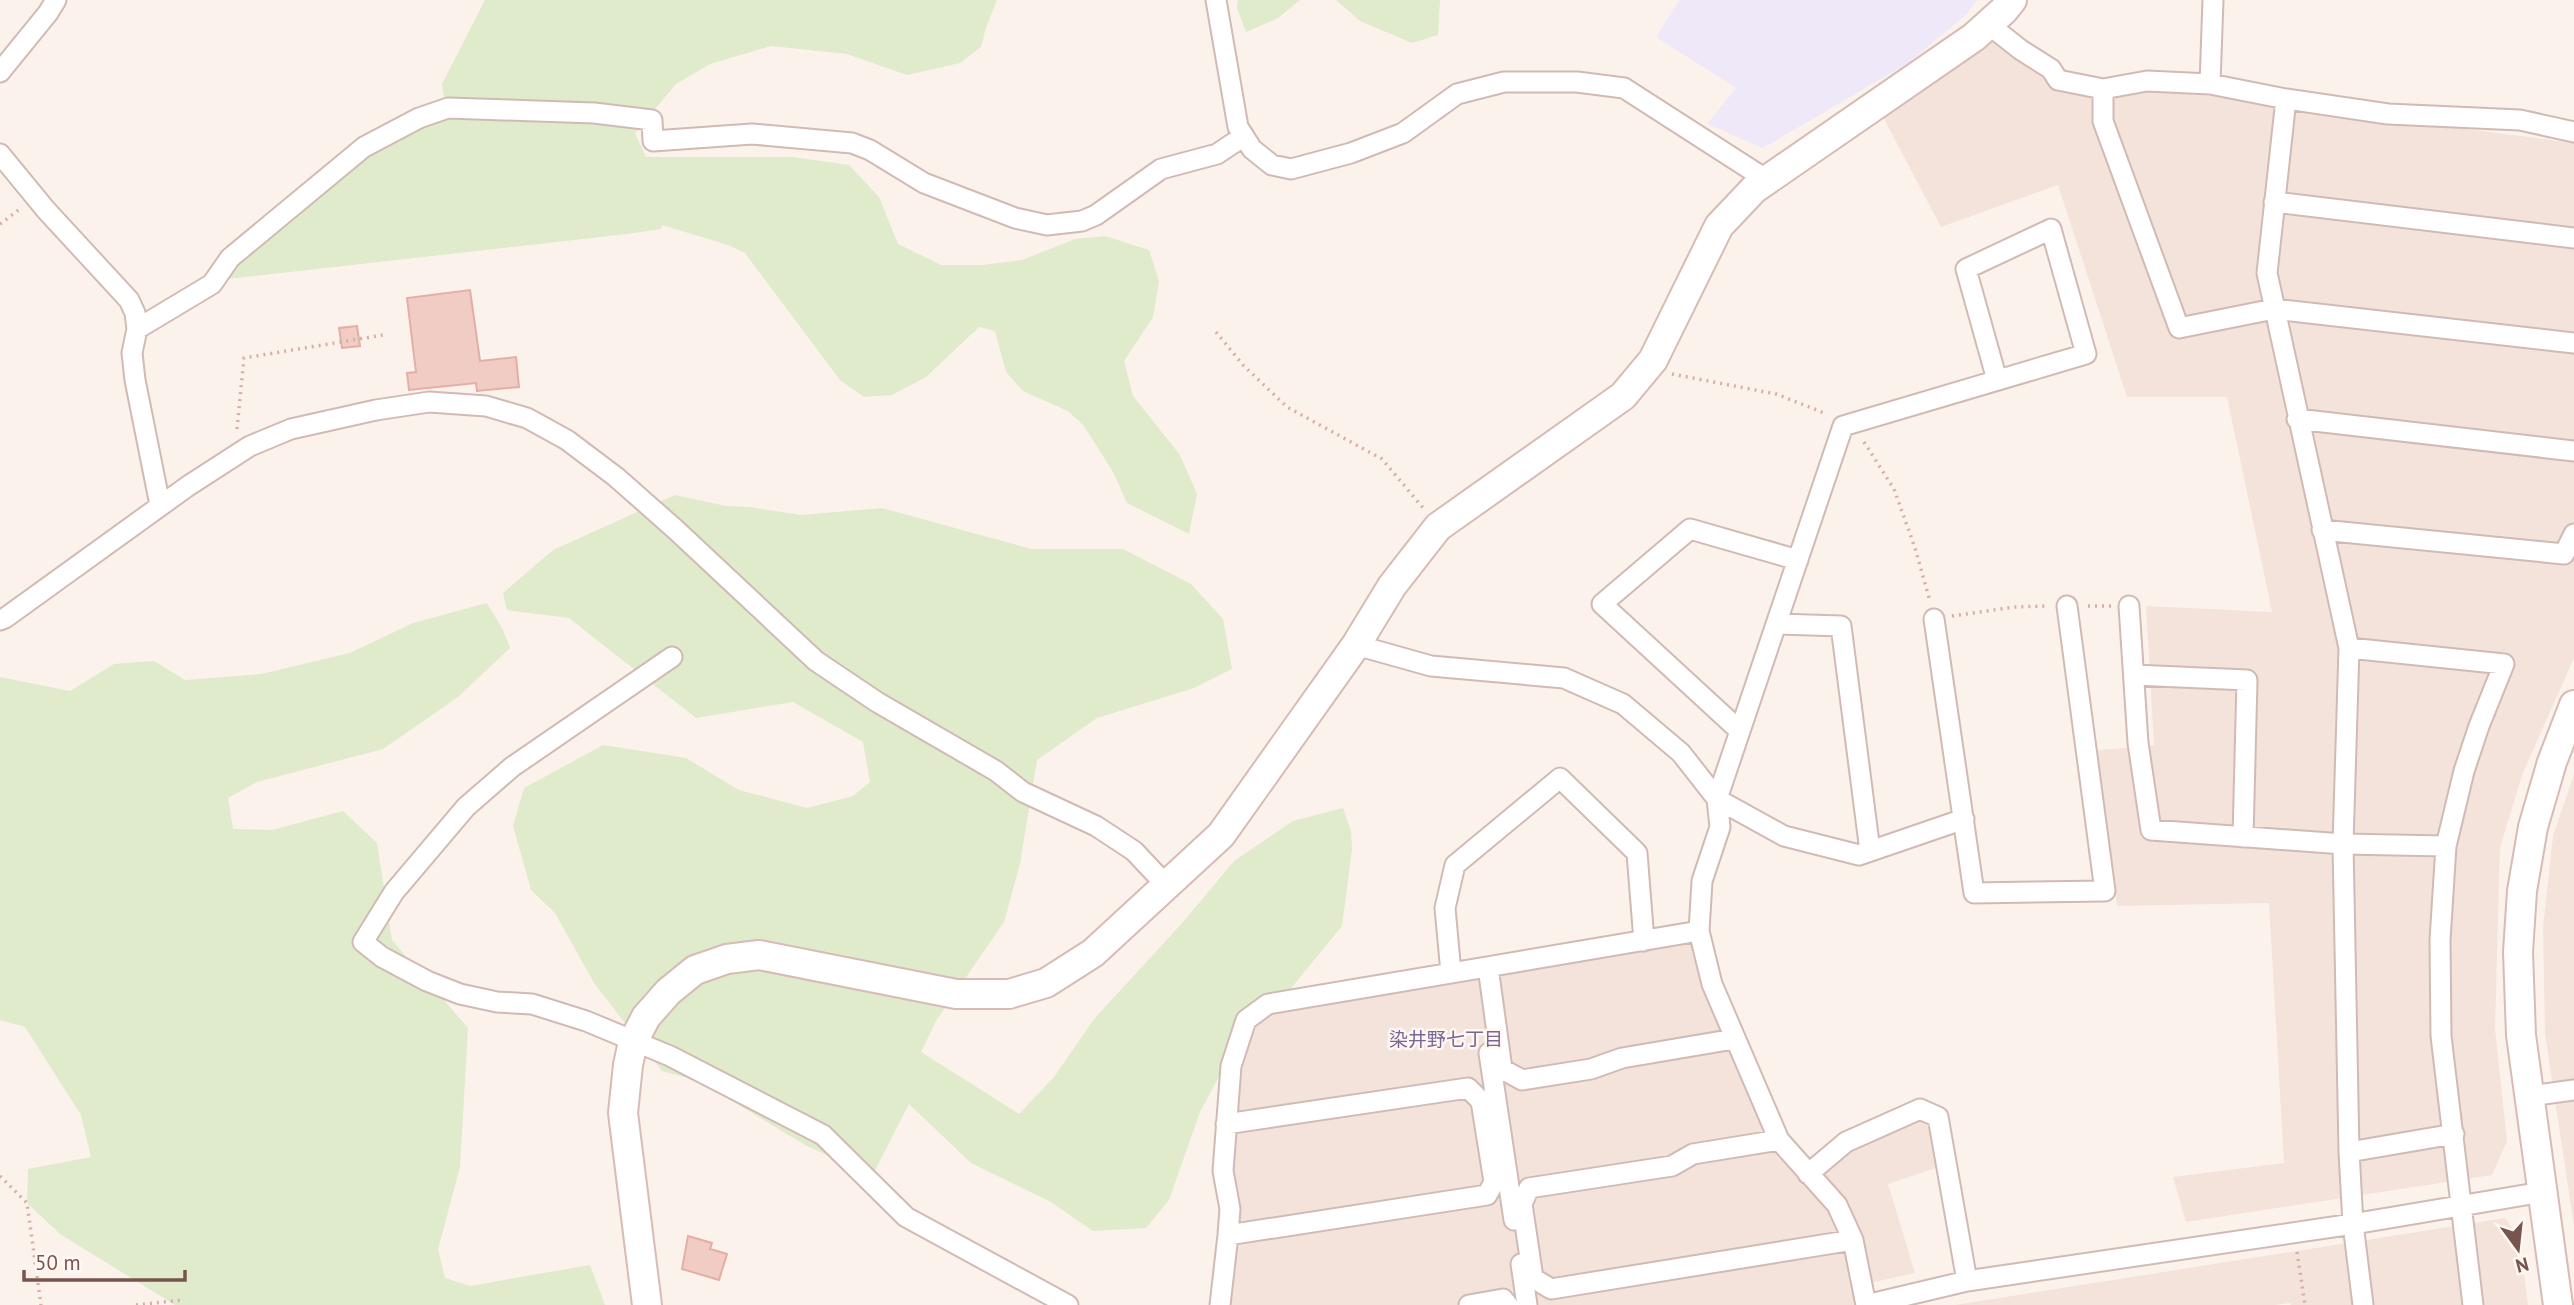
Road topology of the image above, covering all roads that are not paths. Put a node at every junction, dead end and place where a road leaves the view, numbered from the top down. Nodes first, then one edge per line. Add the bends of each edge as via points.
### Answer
1 (56, 0) edge
2 (1216, 0) edge
3 (2012, 0) edge
4 (2213, 0) edge
5 (1988, 24) junction
6 (0, 72) edge
7 (2210, 84) junction
8 (2103, 89) junction
9 (2286, 99) junction
10 (2574, 132) edge
11 (1244, 136) junction
12 (0, 154) edge
13 (1767, 180) junction
14 (2274, 202) junction
15 (2574, 238) edge
16 (2274, 309) junction
17 (137, 329) junction
18 (2574, 343) edge
19 (1997, 380) junction
20 (2297, 419) junction
21 (2574, 451) edge
22 (160, 505) junction
23 (2322, 530) junction
24 (2574, 534) edge
25 (1798, 560) junction
26 (2067, 606) road end
27 (2129, 606) road end
28 (1934, 619) road end
29 (0, 620) edge
30 (1776, 624) junction
31 (1356, 645) junction
32 (2349, 648) junction
33 (672, 657) dead end
34 (2134, 676) junction
35 (2573, 709) edge
36 (1740, 731) junction
37 (1717, 799) junction
38 (1964, 819) junction
39 (2243, 837) junction
40 (2343, 844) junction
41 (2446, 846) junction
42 (1870, 851) junction
43 (1166, 886) junction
44 (1699, 931) junction
45 (1644, 940) junction
46 (1482, 968) junction
47 (1451, 973) junction
48 (1734, 1039) junction
49 (633, 1042) junction
50 (2574, 1090) edge
51 (2529, 1096) junction
52 (1226, 1124) junction
53 (2454, 1134) junction
54 (1779, 1139) junction
55 (2349, 1152) junction
56 (1808, 1174) junction
57 (2542, 1192) junction
58 (2460, 1206) junction
59 (2353, 1224) junction
60 (1228, 1235) junction
61 (1853, 1240) junction
62 (1967, 1281) junction
63 (647, 1305) edge
64 (1068, 1305) edge
65 (1220, 1305) edge
66 (1469, 1305) edge
67 (1508, 1305) edge
68 (1527, 1305) edge
69 (1866, 1305) edge
70 (2363, 1305) edge
71 (2473, 1305) edge
72 (2558, 1305) edge

1 - 6 street
2 - 11 street via 1238,127
3 - 5 street
4 - 7 street
5 - 8 street via 2051,69 2058,80
5 - 13 street
7 - 8 street via 2147,81
7 - 9 street
8 - 16 street via 2103,121 2179,328
9 - 10 street via 2388,114 2520,120
9 - 14 street
11 - 13 street via 1272,165 1291,169 1403,133 1457,94 1504,82 1577,82 1624,88
11 - 17 street via 1217,154 1161,169 1096,215 1047,225 1015,218 924,183 852,143 752,134 653,141 652,120 594,113 448,108 364,147 230,258 212,284
12 - 17 street via 129,300
13 - 31 street via 1719,226 1653,360 1623,396 1438,527 1392,586
14 - 15 street
14 - 16 street via 2267,274
16 - 18 street
16 - 20 street
17 - 22 street via 132,353 135,380
19 - 19 street via 2086,354 2051,229 1966,269
19 - 25 street via 1843,426
20 - 21 street
20 - 23 street
22 - 29 street
22 - 43 street via 250,446 291,429 429,402 486,406 527,418 567,440 616,477 816,661 1023,792 1096,826 1134,851
23 - 24 street via 2564,554
23 - 32 street
25 - 30 street
25 - 36 street via 1690,529 1602,604
26 - 38 street via 2105,891 1974,892
27 - 34 street
28 - 38 street
30 - 36 street
30 - 42 street via 1841,626
31 - 37 street via 1431,666 1564,678 1623,704 1681,753
31 - 43 street via 1221,835
32 - 40 street
32 - 41 street via 2504,664 2464,771
33 - 49 street via 512,767 466,807 394,892 363,942 393,963 460,994 533,1004
34 - 39 street via 2151,830
34 - 39 street via 2246,680
35 - 51 street via 2533,827 2522,891 2518,952
36 - 37 street
37 - 42 street via 1784,836 1859,855
37 - 44 street via 1720,827 1702,881
38 - 42 street
39 - 40 street
40 - 41 street
40 - 55 street
41 - 53 street via 2441,1022
43 - 49 street via 1093,953 1046,983 1009,994 956,994 759,956 727,959 695,970 668,992 646,1017
44 - 45 street
44 - 48 street via 1712,984
45 - 46 street
45 - 47 street via 1637,853 1560,778 1455,865 1445,908
46 - 47 street
46 - 48 street via 1503,1069 1522,1080
46 - 68 street
47 - 52 street via 1268,1004 1246,1020 1231,1066
48 - 54 street
49 - 63 street via 623,1113
49 - 64 street via 670,1056 823,1135 906,1217
50 - 51 street
51 - 57 street
52 - 60 street via 1223,1171 1230,1209
52 - 60 street via 1468,1088 1481,1101 1494,1182 1487,1195
53 - 55 street
53 - 58 street
54 - 56 street
54 - 61 street via 1693,1154 1672,1166 1529,1188 1522,1204 1533,1278 1551,1289
55 - 59 street
56 - 61 street via 1837,1205
56 - 62 street via 1846,1142 1871,1130 1920,1109 1938,1117
57 - 58 street
57 - 72 street
58 - 59 street
58 - 71 street
59 - 62 street
59 - 70 street
60 - 65 street
61 - 69 street
62 - 69 street
66 - 67 street via 1503,1299

